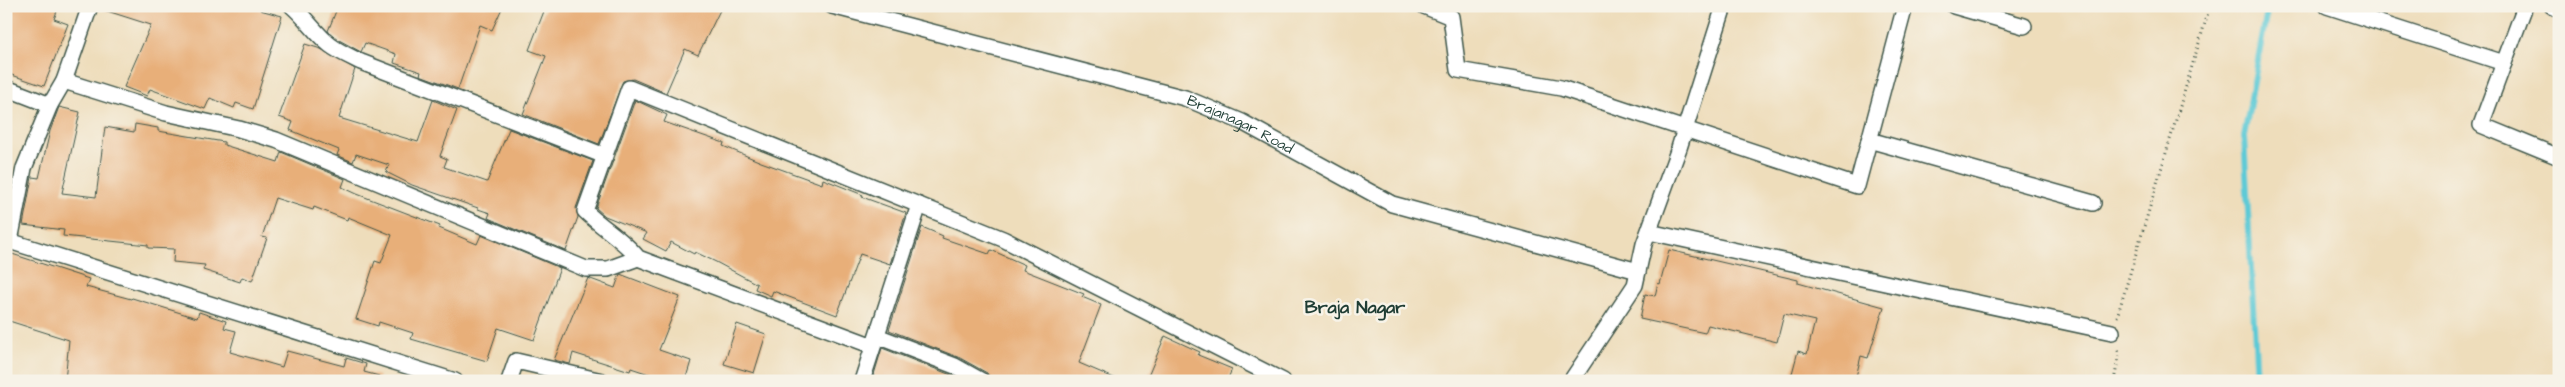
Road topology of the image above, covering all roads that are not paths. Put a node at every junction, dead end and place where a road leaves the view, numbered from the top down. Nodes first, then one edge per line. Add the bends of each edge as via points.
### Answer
1 (90, 6) edge
2 (292, 6) edge
3 (832, 6) edge
4 (1424, 6) edge
5 (1724, 6) edge
6 (1906, 6) edge
7 (1954, 6) edge
8 (2327, 6) edge
9 (2525, 6) edge
10 (2552, 6) edge
11 (2559, 9) edge
12 (2024, 26) dead end
13 (2504, 63) junction
14 (64, 81) junction
15 (6, 88) edge
16 (50, 105) junction
17 (1685, 128) junction
18 (1869, 140) junction
19 (605, 156) junction
20 (2559, 157) edge
21 (2093, 203) dead end
22 (919, 205) junction
23 (1648, 232) junction
24 (8, 241) edge
25 (638, 258) junction
26 (1638, 271) junction
27 (2112, 332) road end
28 (875, 341) junction
29 (455, 381) edge
30 (509, 381) edge
31 (602, 381) edge
32 (862, 381) edge
33 (982, 381) edge
34 (1283, 381) edge
35 (1571, 381) edge

1 - 14 street
2 - 19 street via 331,45 361,62
3 - 26 street, Brajanagar Road via 1185,98 1242,122 1392,204
4 - 17 street via 1451,17 1458,70 1561,88
5 - 17 street
6 - 18 street
7 - 12 street
8 - 13 street
9 - 13 street
10 - 11 street
13 - 20 street via 2482,125
14 - 16 street
14 - 25 street via 166,113 276,140 586,270 608,269
15 - 16 street
16 - 24 street via 24,168
17 - 18 street via 1857,186
17 - 23 street
18 - 21 street
19 - 22 street via 629,88
19 - 25 street via 585,211
22 - 28 street
22 - 34 street via 1004,238
23 - 26 street
23 - 27 street
24 - 29 street
25 - 28 street
26 - 35 street via 1635,285
28 - 32 street
28 - 33 street via 955,366
30 - 31 street via 516,360

